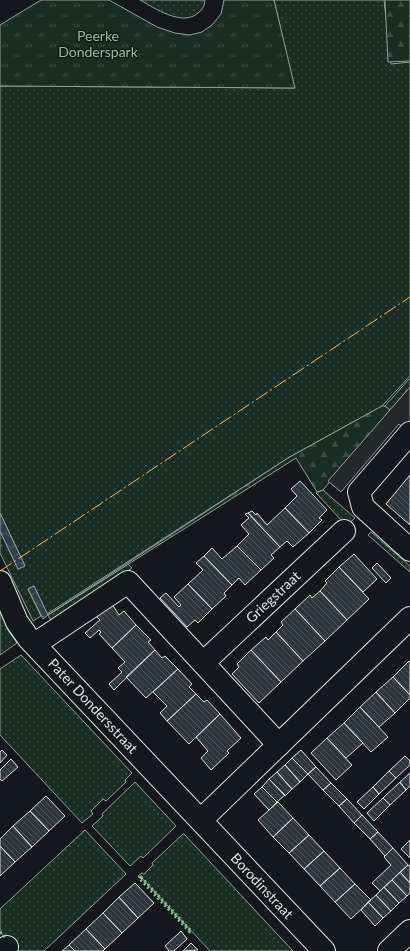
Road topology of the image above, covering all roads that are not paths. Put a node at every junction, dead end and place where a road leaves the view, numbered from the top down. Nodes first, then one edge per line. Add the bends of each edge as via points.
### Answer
1 (410, 432) edge
2 (344, 531) dead end
3 (410, 550) edge
4 (0, 582) edge
5 (410, 618) edge
6 (35, 644) junction
7 (203, 663) junction
8 (279, 745) junction
9 (201, 820) junction
10 (410, 931) edge
11 (324, 951) edge
12 (389, 951) edge

1 - 3 street via 359,492 363,507
2 - 7 street, Griegstraat
4 - 6 street, Pater Dondersstraat via 17,622
5 - 8 street
6 - 7 street via 128,582
6 - 9 street, Pater Dondersstraat
7 - 8 street
8 - 9 street
9 - 11 street, Borodinstraat
10 - 12 street

